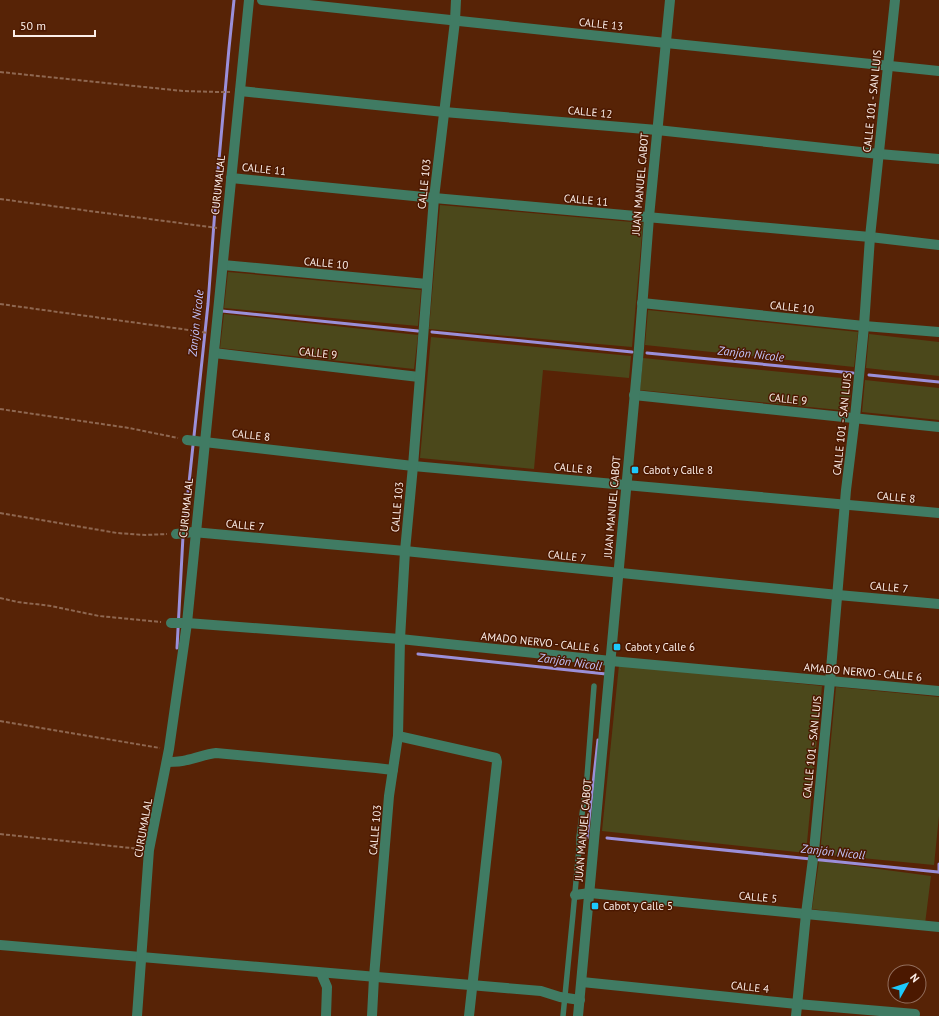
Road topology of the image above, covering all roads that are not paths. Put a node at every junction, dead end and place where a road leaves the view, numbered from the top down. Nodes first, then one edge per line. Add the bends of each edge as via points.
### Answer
1 (249, 0) edge
2 (262, 0) edge
3 (456, 0) edge
4 (670, 0) edge
5 (895, 0) edge
6 (455, 21) junction
7 (666, 43) junction
8 (888, 66) junction
9 (939, 71) edge
10 (236, 91) junction
11 (444, 112) junction
12 (657, 130) junction
13 (879, 154) junction
14 (939, 159) edge
15 (231, 178) junction
16 (434, 198) junction
17 (649, 217) junction
18 (870, 237) junction
19 (939, 245) edge
20 (222, 265) junction
21 (428, 284) junction
22 (642, 303) junction
23 (864, 326) junction
24 (939, 332) edge
25 (214, 353) junction
26 (419, 376) junction
27 (634, 396) junction
28 (855, 417) junction
29 (939, 427) edge
30 (187, 440) road end
31 (205, 442) junction
32 (412, 466) junction
33 (626, 484) junction
34 (845, 504) junction
35 (939, 513) edge
36 (194, 532) junction
37 (176, 534) road end
38 (405, 551) junction
39 (618, 573) junction
40 (838, 595) junction
41 (939, 604) edge
42 (171, 623) road end
43 (187, 623) junction
44 (400, 639) junction
45 (611, 661) junction
46 (830, 681) junction
47 (594, 686) dead end
48 (939, 691) edge
49 (398, 736) junction
50 (167, 762) junction
51 (393, 770) junction
52 (590, 893) junction
53 (575, 895) junction
54 (806, 914) junction
55 (939, 927) edge
56 (0, 945) edge
57 (142, 958) junction
58 (321, 973) junction
59 (374, 977) junction
60 (582, 982) junction
61 (473, 986) junction
62 (565, 998) junction
63 (580, 1000) junction
64 (797, 1004) junction
65 (915, 1014) dead end
66 (137, 1016) edge
67 (327, 1016) edge
68 (372, 1016) edge
69 (469, 1016) edge
70 (563, 1016) edge
71 (578, 1016) edge
72 (796, 1016) edge

1 - 10 street, CURUMALAL
2 - 6 street, CALLE 13
3 - 6 street, CALLE 103
4 - 7 street, JUAN MANUEL CABOT
5 - 8 street, CALLE 101 - SAN LUIS
6 - 7 street, CALLE 13
6 - 11 street, CALLE 103
7 - 8 street, CALLE 13
7 - 12 street, JUAN MANUEL CABOT
8 - 9 street, CALLE 13
8 - 13 street, CALLE 101 - SAN LUIS
10 - 11 street, CALLE 12
10 - 15 street, CURUMALAL
11 - 12 street, CALLE 12
11 - 16 street, CALLE 103
12 - 13 street, CALLE 12
12 - 17 street, JUAN MANUEL CABOT
13 - 14 street, CALLE 12
13 - 18 street, CALLE 101 - SAN LUIS
15 - 16 street, CALLE 11
15 - 20 street, CURUMALAL
16 - 17 street, CALLE 11
16 - 21 street, CALLE 103
17 - 18 street, CALLE 11
17 - 22 street, JUAN MANUEL CABOT
18 - 19 street, CALLE 11
18 - 23 street, CALLE 101 - SAN LUIS
20 - 21 street, CALLE 10
20 - 25 street, CURUMALAL
21 - 26 street, CALLE 103
22 - 23 street, CALLE 10
22 - 27 street, JUAN MANUEL CABOT
23 - 24 street, CALLE 10
23 - 28 street, CALLE 101 - SAN LUIS
25 - 26 street, CALLE 9
25 - 31 street, CURUMALAL
26 - 32 street, CALLE 103
27 - 28 street, CALLE 9
27 - 33 street, JUAN MANUEL CABOT
28 - 29 street, CALLE 9
28 - 34 street, CALLE 101 - SAN LUIS
30 - 31 street, CALLE 8
31 - 32 street, CALLE 8
31 - 36 street, CURUMALAL
32 - 33 street, CALLE 8
32 - 38 street, CALLE 103
33 - 34 street, CALLE 8
33 - 39 street, JUAN MANUEL CABOT
34 - 35 street, CALLE 8
34 - 40 street, CALLE 101 - SAN LUIS
36 - 37 street, CALLE 7
36 - 38 street, CALLE 7
36 - 43 street, CURUMALAL
38 - 39 street, CALLE 7
38 - 44 street, CALLE 103
39 - 40 street, CALLE 7
39 - 45 street, JUAN MANUEL CABOT
40 - 41 street, CALLE 7
40 - 46 street, CALLE 101 - SAN LUIS
42 - 43 street, AMADO NERVO - CALLE 6
43 - 44 street, AMADO NERVO - CALLE 6
43 - 50 street, CURUMALAL
44 - 45 street, AMADO NERVO - CALLE 6
44 - 49 street, CALLE 103
45 - 46 street, AMADO NERVO - CALLE 6
45 - 52 street, JUAN MANUEL CABOT
46 - 48 street, AMADO NERVO - CALLE 6
46 - 54 street, CALLE 101 - SAN LUIS
47 - 53 lane via 588,777 579,837
49 - 51 street, CALLE 103
49 - 61 street via 496,758
50 - 51 street via 216,753
50 - 57 street, CURUMALAL via 150,850
51 - 59 street, CALLE 103
52 - 53 street, CALLE 5
52 - 54 street, CALLE 5
52 - 60 street, JUAN MANUEL CABOT
53 - 62 lane
54 - 55 street, CALLE 5
54 - 64 street
56 - 57 street
57 - 58 street
57 - 66 street, CURUMALAL
58 - 59 street
58 - 67 street via 328,987
59 - 61 street
59 - 68 street, CALLE 103
60 - 63 street, JUAN MANUEL CABOT
60 - 64 street, CALLE 4
61 - 62 street via 541,991
61 - 69 street
62 - 63 street
62 - 70 lane
63 - 71 street, JUAN MANUEL CABOT
64 - 65 street, CALLE 4
64 - 72 street

